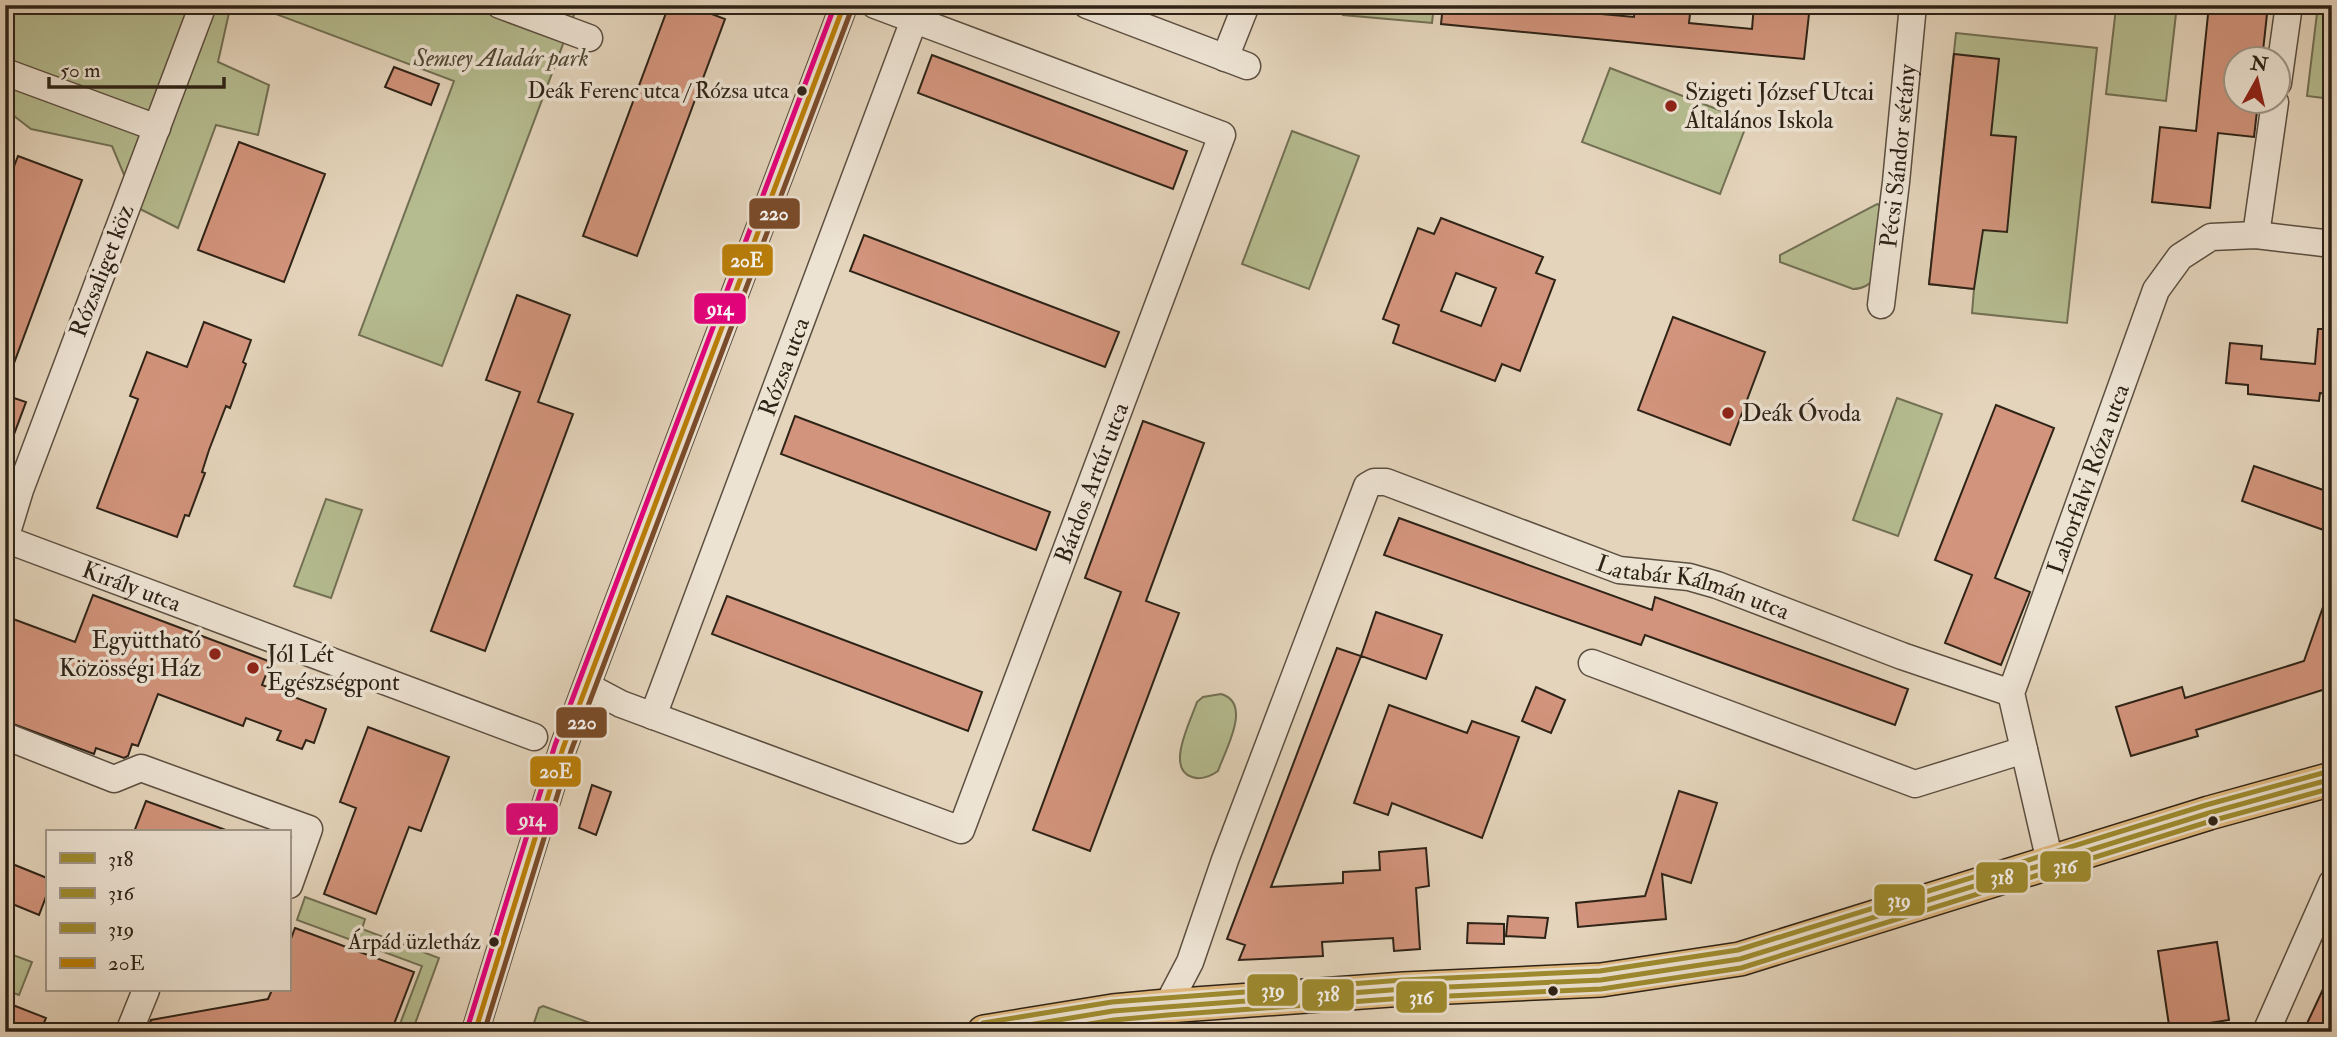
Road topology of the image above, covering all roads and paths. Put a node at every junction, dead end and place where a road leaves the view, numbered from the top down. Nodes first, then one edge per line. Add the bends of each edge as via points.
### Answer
1 (203, 5) edge
2 (500, 5) edge
3 (844, 5) edge
4 (875, 5) edge
5 (1087, 5) edge
6 (1246, 5) edge
7 (1913, 5) edge
8 (2288, 5) edge
9 (914, 20) junction
10 (589, 38) dead end
11 (2282, 46) edge
12 (5, 72) edge
13 (2273, 116) edge
14 (156, 128) junction
15 (2256, 235) junction
16 (2332, 244) edge
17 (1881, 305) dead end
18 (5, 539) edge
19 (1592, 663) dead end
20 (587, 686) junction
21 (2011, 693) junction
22 (653, 716) junction
23 (5, 736) edge
24 (534, 737) dead end
25 (2024, 750) junction
26 (2332, 779) edge
27 (2050, 862) junction
28 (290, 883) edge
29 (2332, 883) edge
30 (145, 992) edge
31 (1167, 1006) junction
32 (1114, 1025) edge
33 (129, 1032) edge
34 (475, 1032) edge
35 (984, 1032) edge
36 (2266, 1032) edge

1 - 14 street, Rózsaliget köz
2 - 10 street
3 - 20 street
4 - 9 street
5 - 6 street via 1236,62
7 - 17 street, Pécsi Sándor sétány
8 - 11 street
9 - 22 street, Rózsa utca
9 - 22 street, Bárdos Artúr utca via 1222,135 961,830
12 - 14 street
13 - 15 street
14 - 18 street, Rózsaliget köz
15 - 16 street, Laborfalvi Róza utca
15 - 21 street, Laborfalvi Róza utca via 2211,237 2179,257 2155,290
18 - 24 street, Király utca
19 - 25 street via 1915,784
20 - 22 street
20 - 34 street via 548,795
21 - 25 street
21 - 31 street, Latabár Kálmán utca via 1717,585 1619,570 1387,482 1374,482 1367,486 1190,962
23 - 28 street via 114,779 141,768 309,830
25 - 27 street
26 - 27 main road
27 - 31 main road via 1740,959 1672,971 1601,980
29 - 36 street
30 - 33 street
31 - 32 main road
32 - 35 main road

